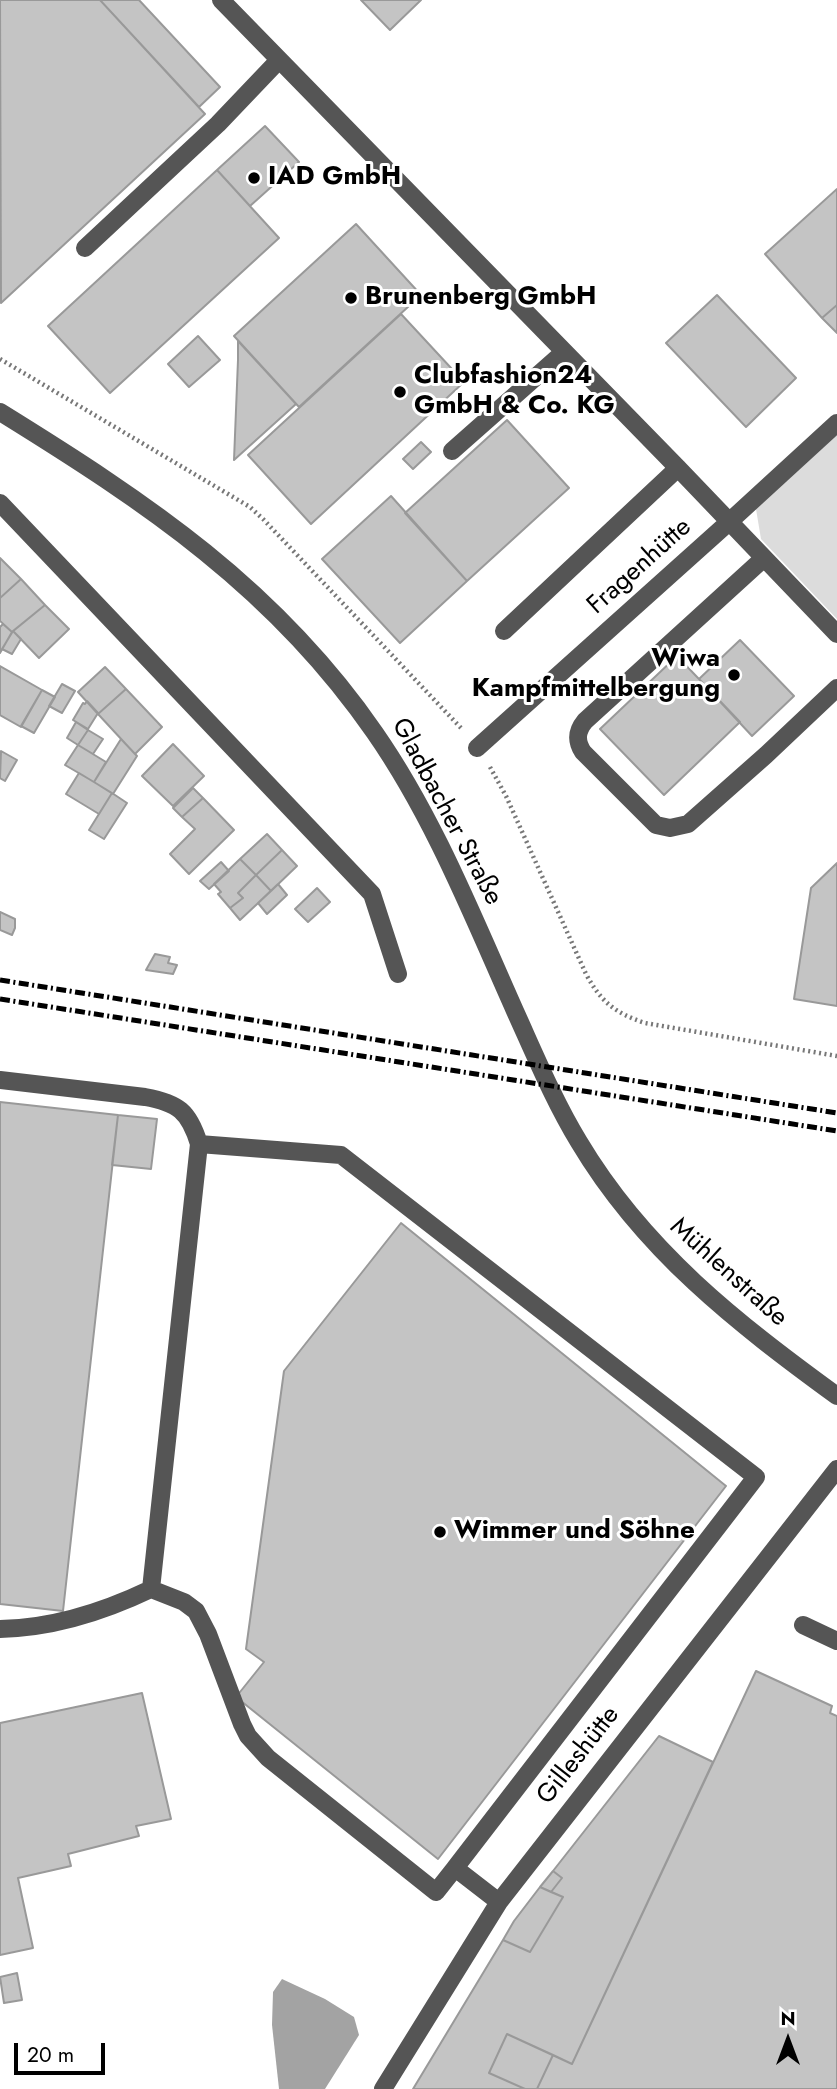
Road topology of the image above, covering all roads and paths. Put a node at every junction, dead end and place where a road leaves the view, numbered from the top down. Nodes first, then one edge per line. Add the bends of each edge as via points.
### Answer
1 (221, 0) edge
2 (279, 60) junction
3 (85, 248) dead end
4 (564, 352) junction
5 (0, 359) edge
6 (0, 412) edge
7 (837, 423) edge
8 (452, 451) dead end
9 (678, 468) junction
10 (0, 503) edge
11 (729, 522) junction
12 (764, 558) junction
13 (504, 631) dead end
14 (837, 634) edge
15 (837, 688) edge
16 (477, 748) junction
17 (398, 974) dead end
18 (837, 1056) edge
19 (0, 1080) edge
20 (199, 1144) junction
21 (599, 1173) joint
22 (837, 1396) edge
23 (837, 1469) edge
24 (151, 1589) junction
25 (803, 1625) dead end
26 (0, 1629) edge
27 (837, 1641) edge
28 (455, 1868) junction
29 (499, 1902) junction
30 (383, 2089) edge

1 - 2 street
2 - 3 street via 218,124
2 - 4 street
4 - 8 street
4 - 9 street
5 - 16 path via 250,507
6 - 21 street, Gladbacher Straße via 117,486 210,555 274,612 338,684 387,752 435,837 543,1072
7 - 11 street, Fragenhütte
9 - 11 street
9 - 13 street
10 - 17 street via 372,894
11 - 12 street
11 - 16 street, Fragenhütte
12 - 14 street
12 - 15 street via 585,721 578,735 579,746 649,820 663,828 677,828 688,824
16 - 18 path via 506,796 586,974 609,1006 645,1023
19 - 20 street via 165,1101 188,1118
20 - 24 street
20 - 28 street via 341,1155 756,1477
21 - 22 street, Mühlenstraße via 645,1233 699,1289
23 - 29 street, Gilleshütte
24 - 26 street via 80,1617
24 - 28 street via 195,1611 242,1724 268,1758 436,1892
25 - 27 street
28 - 29 street
29 - 30 street, Gilleshütte

